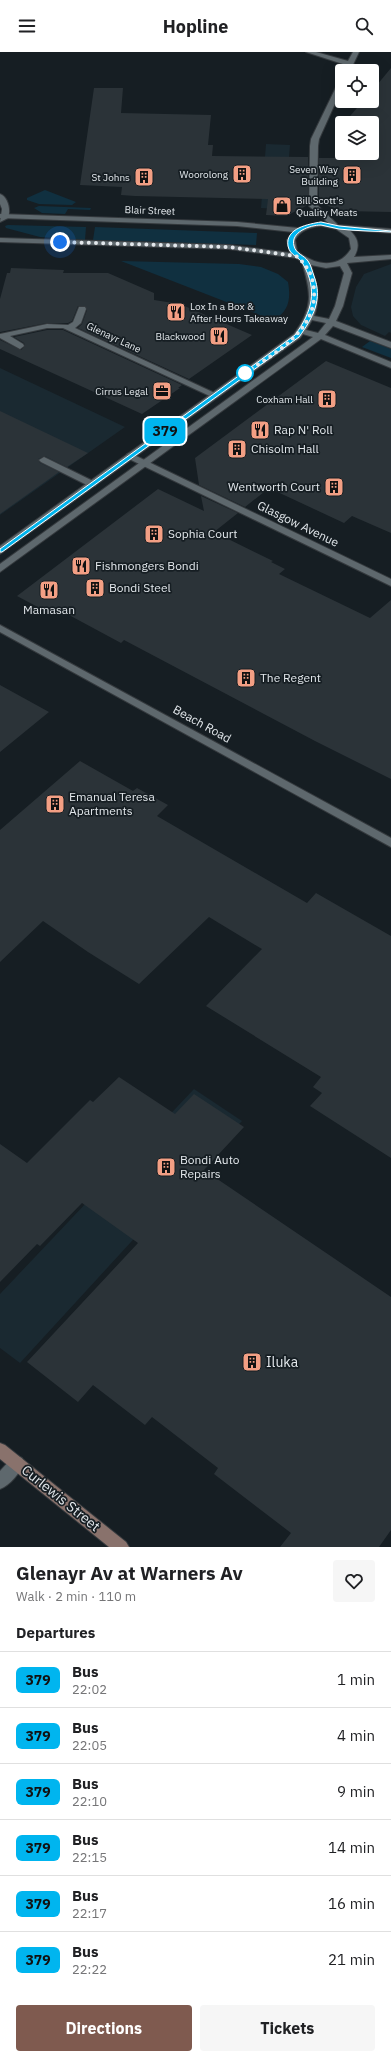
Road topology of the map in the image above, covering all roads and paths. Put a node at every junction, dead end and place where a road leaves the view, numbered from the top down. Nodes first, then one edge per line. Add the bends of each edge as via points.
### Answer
1 (309, 52) edge
2 (356, 52) edge
3 (350, 64) joint
4 (335, 96) edge
5 (0, 196) edge
6 (2, 217) edge
7 (336, 226) junction
8 (299, 230) junction
9 (391, 231) edge
10 (0, 240) edge
11 (296, 256) junction
12 (391, 257) edge
13 (344, 261) junction
14 (306, 262) junction
15 (82, 308) dead end
16 (310, 317) junction
17 (331, 322) junction
18 (69, 328) junction
19 (301, 331) junction
20 (2, 336) edge
21 (320, 336) junction
22 (391, 345) edge
23 (20, 346) dead end
24 (391, 364) edge
25 (215, 395) junction
26 (130, 456) junction
27 (44, 460) dead end
28 (145, 463) junction
29 (92, 484) junction
30 (0, 551) edge
31 (0, 569) edge
32 (391, 583) edge
33 (0, 628) edge
34 (391, 843) edge
35 (0, 1450) edge
36 (17, 1463) junction
37 (0, 1482) edge
38 (121, 1547) edge

1 - 3 street
2 - 3 street
4 - 7 street via 315,139 312,196 313,206
5 - 6 street via 6,209
6 - 8 street, Blair Street via 237,224
7 - 8 street via 315,224
7 - 9 street
7 - 13 street via 348,233 354,241 353,253
8 - 11 street via 292,236 290,244
10 - 11 street via 229,247
11 - 14 street
12 - 13 street
13 - 14 street via 324,266
13 - 17 street via 348,273 341,306
14 - 16 street via 314,283 315,303
15 - 18 street via 77,323
16 - 17 street
16 - 19 street
17 - 21 street
17 - 22 street
18 - 20 street, Glenayr Lane via 55,325
18 - 25 street, Glenayr Lane
19 - 21 street
19 - 25 street
20 - 23 street
21 - 24 street
21 - 28 street
25 - 26 street
26 - 28 street, Glasgow Avenue
26 - 29 street
27 - 29 street
28 - 31 street
28 - 32 street, Glasgow Avenue
29 - 30 street
33 - 34 street, Beach Road
35 - 36 main road, Curlewis Street
36 - 37 street
36 - 38 main road, Curlewis Street

